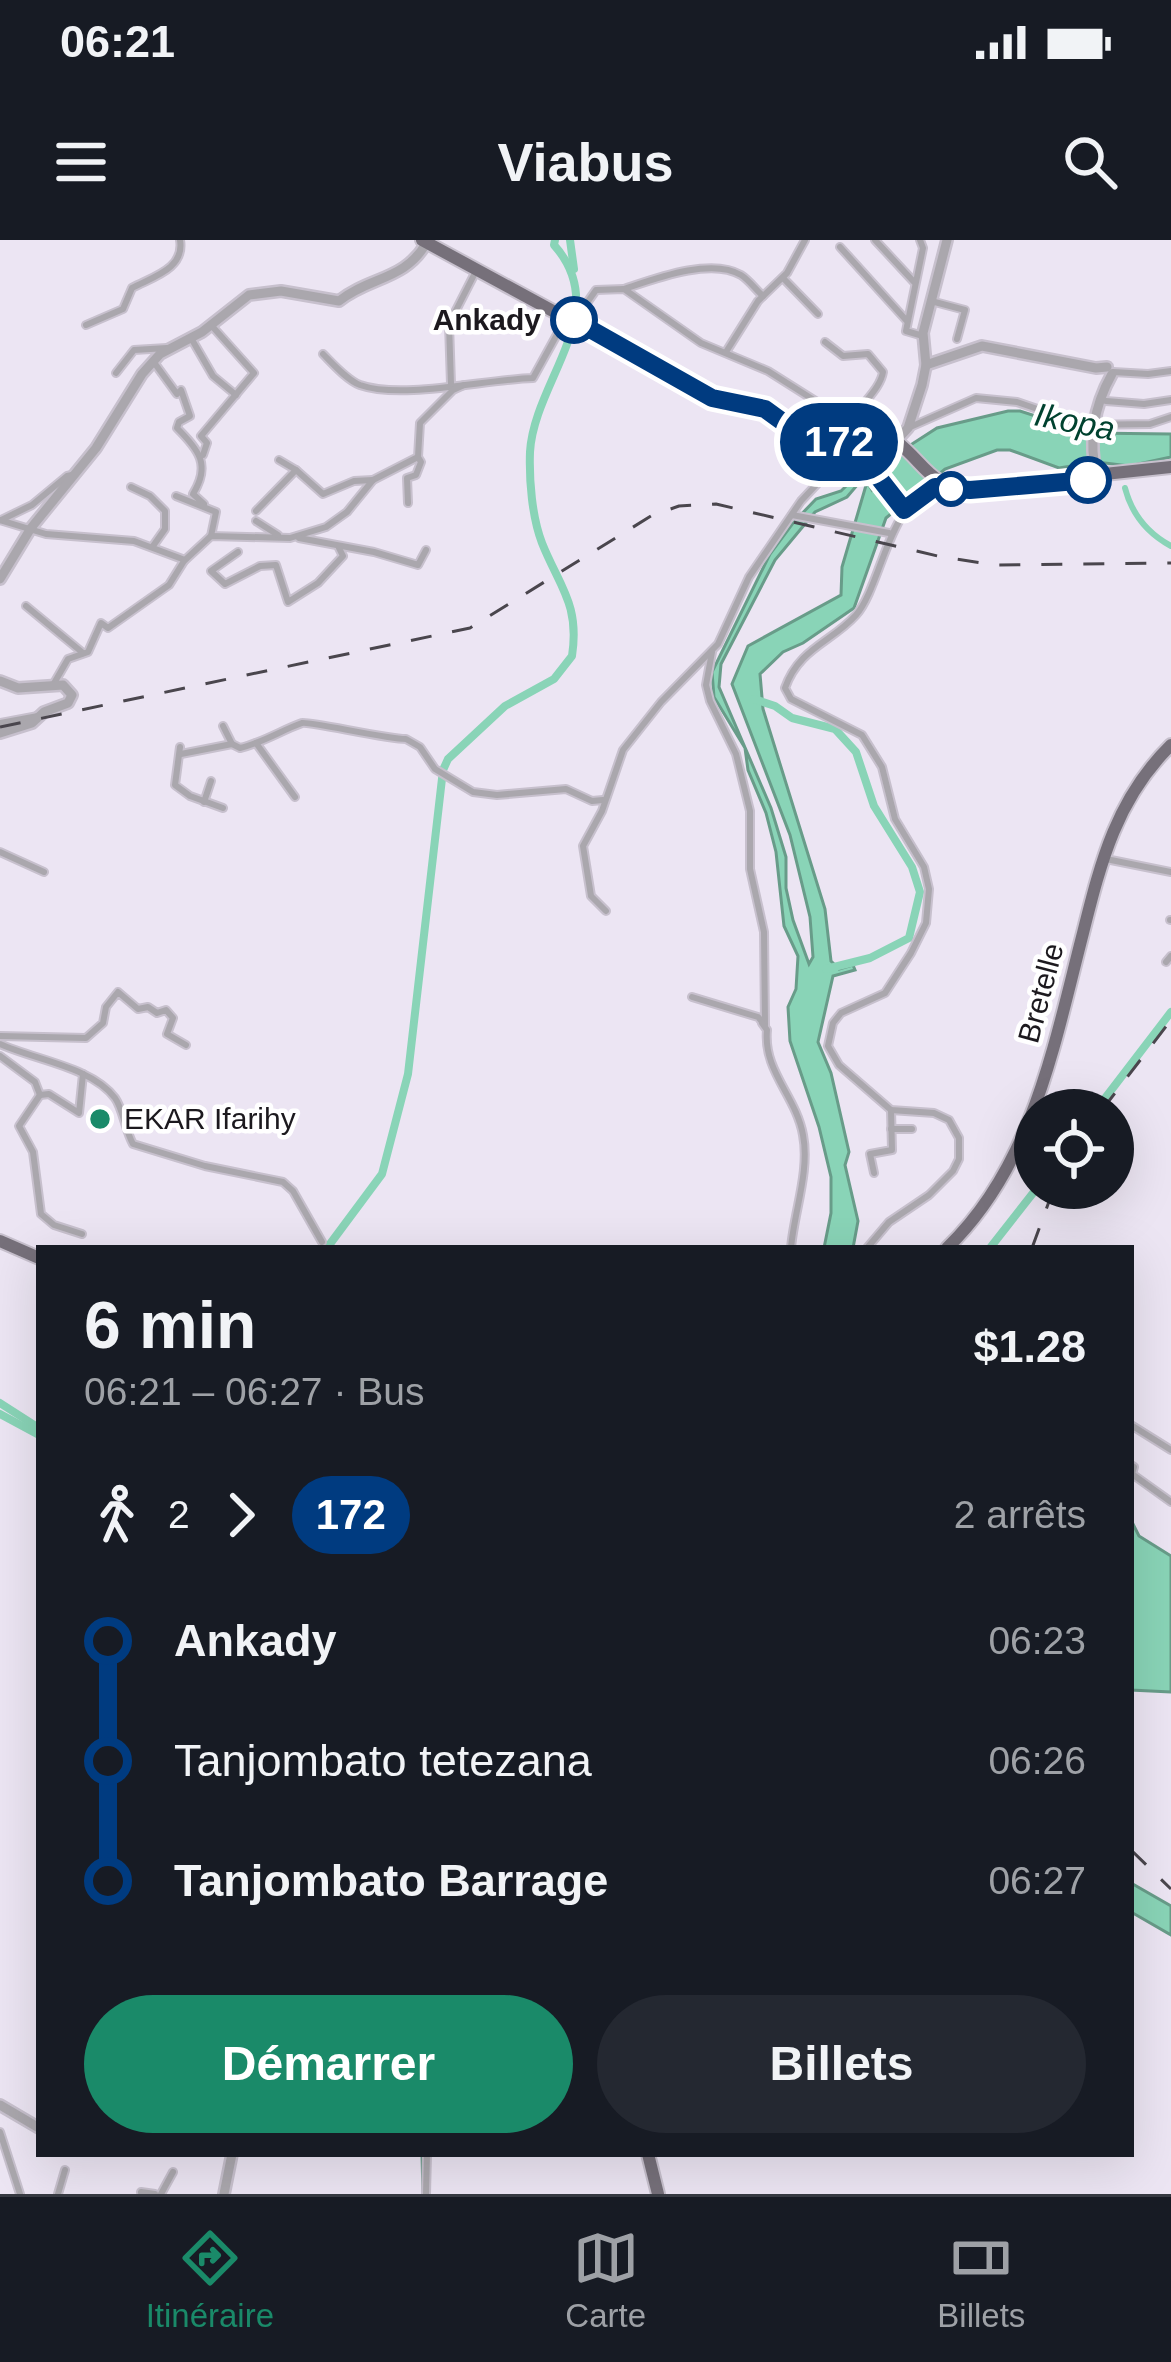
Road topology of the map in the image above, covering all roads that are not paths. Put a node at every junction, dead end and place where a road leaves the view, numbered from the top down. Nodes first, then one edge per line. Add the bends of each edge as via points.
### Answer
1 (180, 240) edge
2 (805, 240) edge
3 (875, 240) edge
4 (920, 240) edge
5 (950, 240) edge
6 (424, 241) edge
7 (840, 248) dead end
8 (477, 269) junction
9 (782, 278) junction
10 (914, 282) junction
11 (624, 289) junction
12 (763, 296) junction
13 (933, 302) junction
14 (818, 314) dead end
15 (574, 320) junction
16 (906, 320) junction
17 (211, 325) junction
18 (86, 326) dead end
19 (922, 336) junction
20 (191, 338) junction
21 (958, 339) dead end
22 (825, 342) dead end
23 (166, 348) junction
24 (726, 352) junction
25 (323, 354) dead end
26 (153, 361) junction
27 (925, 361) junction
28 (1171, 371) edge
29 (116, 373) dead end
30 (1106, 373) junction
31 (451, 384) junction
32 (464, 385) junction
33 (236, 395) junction
34 (1171, 400) edge
35 (1106, 401) dead end
36 (1171, 417) edge
37 (852, 422) junction
38 (1093, 426) junction
39 (908, 428) junction
40 (895, 443) junction
41 (859, 449) junction
42 (203, 455) junction
43 (418, 457) junction
44 (279, 460) dead end
45 (1171, 469) edge
46 (296, 470) junction
47 (74, 475) junction
48 (1096, 475) junction
49 (373, 480) junction
50 (934, 482) junction
51 (131, 488) dead end
52 (176, 496) dead end
53 (408, 503) dead end
54 (204, 504) junction
55 (903, 508) junction
56 (256, 511) dead end
57 (792, 515) junction
58 (0, 520) edge
59 (256, 521) dead end
60 (31, 528) junction
61 (891, 533) junction
62 (211, 536) junction
63 (279, 536) junction
64 (290, 538) junction
65 (154, 546) junction
66 (339, 548) junction
67 (426, 550) dead end
68 (238, 552) dead end
69 (185, 560) junction
70 (0, 579) edge
71 (26, 606) dead end
72 (85, 653) junction
73 (705, 662) junction
74 (0, 681) edge
75 (53, 685) junction
76 (40, 715) junction
77 (0, 723) edge
78 (223, 726) dead end
79 (0, 733) edge
80 (256, 743) junction
81 (232, 744) junction
82 (1171, 745) edge
83 (211, 781) dead end
84 (295, 796) dead end
85 (603, 800) junction
86 (204, 802) junction
87 (223, 808) dead end
88 (0, 852) edge
89 (1103, 858) junction
90 (44, 872) dead end
91 (1171, 872) edge
92 (606, 911) dead end
93 (692, 997) dead end
94 (758, 1017) junction
95 (0, 1040) edge
96 (186, 1045) dead end
97 (0, 1056) edge
98 (83, 1074) junction
99 (40, 1095) junction
100 (890, 1110) junction
101 (891, 1129) junction
102 (912, 1129) dead end
103 (892, 1150) junction
104 (893, 1163) dead end
105 (874, 1173) dead end
106 (82, 1234) dead end
107 (0, 1240) edge
108 (322, 1242) dead end
109 (790, 1245) edge
110 (870, 1245) edge
111 (949, 1245) edge
112 (36, 1257) edge
113 (1134, 1427) edge
114 (1171, 1450) edge
115 (1134, 1475) edge
116 (1171, 1502) edge
117 (0, 2105) edge
118 (36, 2126) edge
119 (0, 2132) edge
120 (231, 2157) edge
121 (427, 2157) edge
122 (649, 2157) edge
123 (65, 2170) dead end
124 (173, 2172) dead end
125 (141, 2192) edge
126 (20, 2194) edge
127 (58, 2194) edge
128 (158, 2194) edge
129 (224, 2194) edge
130 (426, 2194) edge
131 (658, 2194) edge

1 - 18 street via 177,261 132,288 123,309
2 - 9 street
3 - 10 street
4 - 10 street
5 - 13 street
6 - 8 main road
6 - 17 street via 394,277 339,301 261,292
7 - 16 street
8 - 15 main road
8 - 31 street via 449,324
9 - 12 street
9 - 14 street
10 - 16 street
11 - 12 street via 708,269 739,273
11 - 15 street via 596,290
11 - 24 street
12 - 24 street
13 - 19 street
13 - 21 street via 965,310
13 - 27 street
15 - 32 street via 533,378
15 - 41 main road via 712,398 765,409 809,441
16 - 19 street via 908,334
17 - 20 street
17 - 33 street via 254,373
19 - 27 street
20 - 23 street
20 - 33 street via 213,376
22 - 37 street via 843,356 868,354 883,372
23 - 26 street
23 - 29 street via 134,350
24 - 37 street
25 - 31 street via 356,385
26 - 42 street via 177,394 182,390 190,416 177,428
26 - 47 street
27 - 30 street via 982,346
27 - 39 street
28 - 30 street
30 - 38 street
31 - 32 street
32 - 43 street via 420,423
33 - 42 street via 201,436
34 - 35 street
36 - 38 street
37 - 40 street
38 - 39 street via 987,398 962,401
38 - 48 street
39 - 40 street
40 - 41 main road
40 - 50 main road
41 - 55 main road
41 - 57 street
42 - 54 street via 194,494
43 - 49 street
43 - 53 street via 416,475 406,478
44 - 46 street
45 - 48 main road
46 - 49 street via 323,494
46 - 56 street
47 - 58 street
47 - 60 street
48 - 50 main road via 970,490
49 - 64 street via 337,522
50 - 55 main road
51 - 65 street via 165,511
52 - 54 street
54 - 62 street via 218,517
55 - 61 street
57 - 61 street
57 - 73 street
58 - 60 street
59 - 63 street
60 - 65 street
60 - 70 street
61 - 100 street via 857,614 812,647 785,688 791,699 862,735 882,767 903,838 928,876 928,914 911,953 885,993 841,1012 829,1036 832,1058
62 - 63 street
62 - 69 street
63 - 64 street
64 - 66 street
65 - 69 street
66 - 67 street via 418,566
66 - 68 street via 338,565 288,602 276,565 226,584 211,572
69 - 72 street via 160,593 108,628 101,623
71 - 72 street
72 - 75 street via 68,659
73 - 85 street via 629,740
73 - 94 street via 710,701 736,754 750,811 765,1025
74 - 75 street
75 - 76 street via 66,687 71,699
76 - 77 street
76 - 79 street
78 - 81 street
80 - 81 street
80 - 84 street
80 - 85 street via 309,723 415,742 442,773 481,794 566,789
81 - 86 street via 180,750 175,784
82 - 89 main road, Bretelle via 1128,796
83 - 86 street
85 - 92 street via 582,857 590,896
86 - 87 street
88 - 90 street
89 - 91 street
89 - 111 main road, Bretelle via 1025,1135 997,1189
93 - 94 street
94 - 109 street via 771,1068 804,1136
95 - 96 street via 86,1038 104,1023 118,992 138,1009 166,1010 173,1018 167,1034
95 - 98 street
97 - 99 street
98 - 99 street via 79,1113
98 - 108 street via 116,1099 133,1144 283,1182
99 - 106 street via 19,1126 33,1152 37,1207 54,1226
100 - 101 street
100 - 110 street via 944,1116 957,1131 959,1159
101 - 102 street
101 - 103 street
103 - 104 street
103 - 105 street via 871,1154
107 - 112 main road
113 - 114 street
115 - 116 street
117 - 118 street
119 - 126 street
120 - 129 street
121 - 130 street
122 - 131 main road
123 - 127 street
124 - 128 street
125 - 128 street

